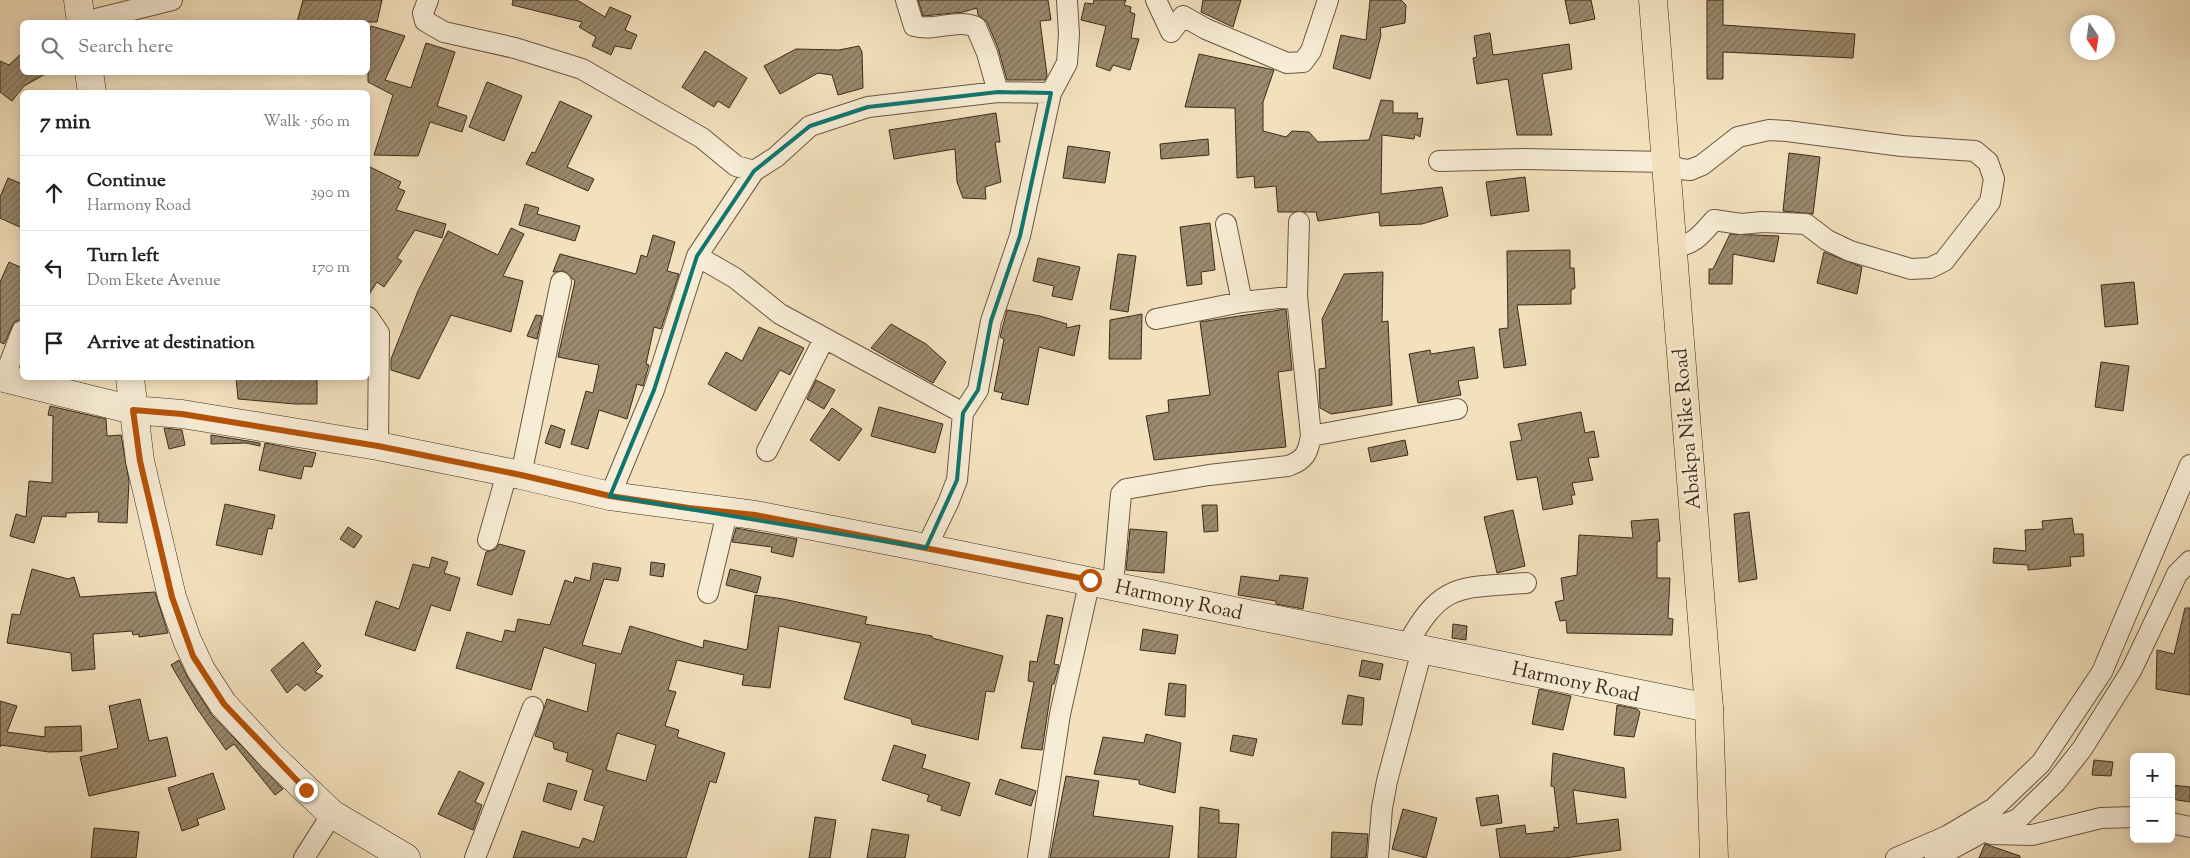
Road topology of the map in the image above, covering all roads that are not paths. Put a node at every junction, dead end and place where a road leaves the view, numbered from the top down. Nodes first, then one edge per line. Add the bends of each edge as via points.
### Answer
1 (78, 0) edge
2 (172, 0) edge
3 (428, 0) edge
4 (906, 0) edge
5 (1067, 0) edge
6 (1156, 0) edge
7 (1328, 0) edge
8 (1653, 0) edge
9 (83, 20) edge
10 (91, 20) edge
11 (89, 75) edge
12 (92, 90) edge
13 (998, 92) junction
14 (1051, 94) junction
15 (1439, 161) dead end
16 (1666, 162) junction
17 (754, 171) junction
18 (1299, 222) dead end
19 (1226, 224) dead end
20 (1672, 247) junction
21 (697, 256) junction
22 (561, 282) dead end
23 (1298, 296) junction
24 (1242, 302) junction
25 (1156, 319) dead end
26 (370, 320) edge
27 (20, 336) edge
28 (824, 339) junction
29 (2, 378) edge
30 (130, 380) edge
31 (1457, 409) dead end
32 (133, 410) junction
33 (964, 413) junction
34 (1311, 436) junction
35 (378, 446) junction
36 (767, 451) dead end
37 (2190, 465) edge
38 (514, 474) junction
39 (610, 496) junction
40 (727, 513) junction
41 (488, 540) dead end
42 (926, 548) junction
43 (2190, 561) edge
44 (1102, 583) junction
45 (1526, 583) dead end
46 (708, 593) dead end
47 (1414, 648) junction
48 (533, 707) dead end
49 (1709, 708) junction
50 (332, 814) junction
51 (2130, 817) edge
52 (2175, 824) edge
53 (2190, 827) edge
54 (1981, 833) junction
55 (304, 858) edge
56 (406, 858) edge
57 (474, 858) edge
58 (1038, 858) edge
59 (1378, 858) edge
60 (1714, 858) edge
61 (1896, 858) edge
62 (1935, 858) edge

1 - 9 main road
2 - 10 street
3 - 17 street via 423,13 425,21 444,32 515,48 582,69 702,138 736,166
4 - 13 street via 914,26 922,29 967,23 976,27
5 - 14 street via 1067,63
6 - 7 street via 1172,32 1183,16 1287,62 1303,62 1311,51
8 - 16 main road, Abakpa Nike Road
11 - 12 main road
13 - 14 street
13 - 17 street via 868,107 833,117 810,126 776,157
14 - 33 street via 1020,236 991,321 978,390
15 - 16 street
16 - 20 main road, Abakpa Nike Road
16 - 20 street via 1690,170 1702,165 1738,137 1778,130 1902,146 1975,151 1988,162 1994,179 1990,202 1944,261 1930,268 1912,269 1850,251 1827,240 1806,224 1741,224 1714,220 1696,241
17 - 21 street
18 - 23 street
19 - 24 street
20 - 49 main road, Abakpa Nike Road
21 - 28 street via 735,278 780,314
21 - 39 street via 654,390
22 - 38 street
23 - 24 street
23 - 34 street
24 - 25 street
26 - 35 street via 379,333
27 - 29 street
28 - 33 street
28 - 36 street
29 - 32 main road, Harmony Road
30 - 32 main road
31 - 34 street
32 - 35 main road, Harmony Road via 182,414
32 - 50 main road via 140,461 172,597 193,656 224,704 272,757
33 - 42 street via 956,480
34 - 44 street via 1308,454 1288,466 1126,489 1121,494
35 - 38 main road, Harmony Road
37 - 61 street via 2102,672 2041,763 1994,808 1947,836
38 - 39 main road, Harmony Road
38 - 41 street
39 - 40 main road, Harmony Road
40 - 42 main road, Harmony Road via 755,515
40 - 46 street
42 - 44 main road, Harmony Road
43 - 54 street via 2177,574 2131,671 2082,749 2056,782 2018,819
44 - 47 main road, Harmony Road
44 - 58 street via 1060,714
45 - 47 street via 1455,591 1431,606 1419,622
47 - 49 main road, Harmony Road
47 - 59 street via 1382,808
48 - 57 street
49 - 60 main road, Abakpa Nike Road
50 - 55 street
50 - 56 main road
51 - 54 street via 2101,818 2032,834
52 - 53 street
54 - 62 street

